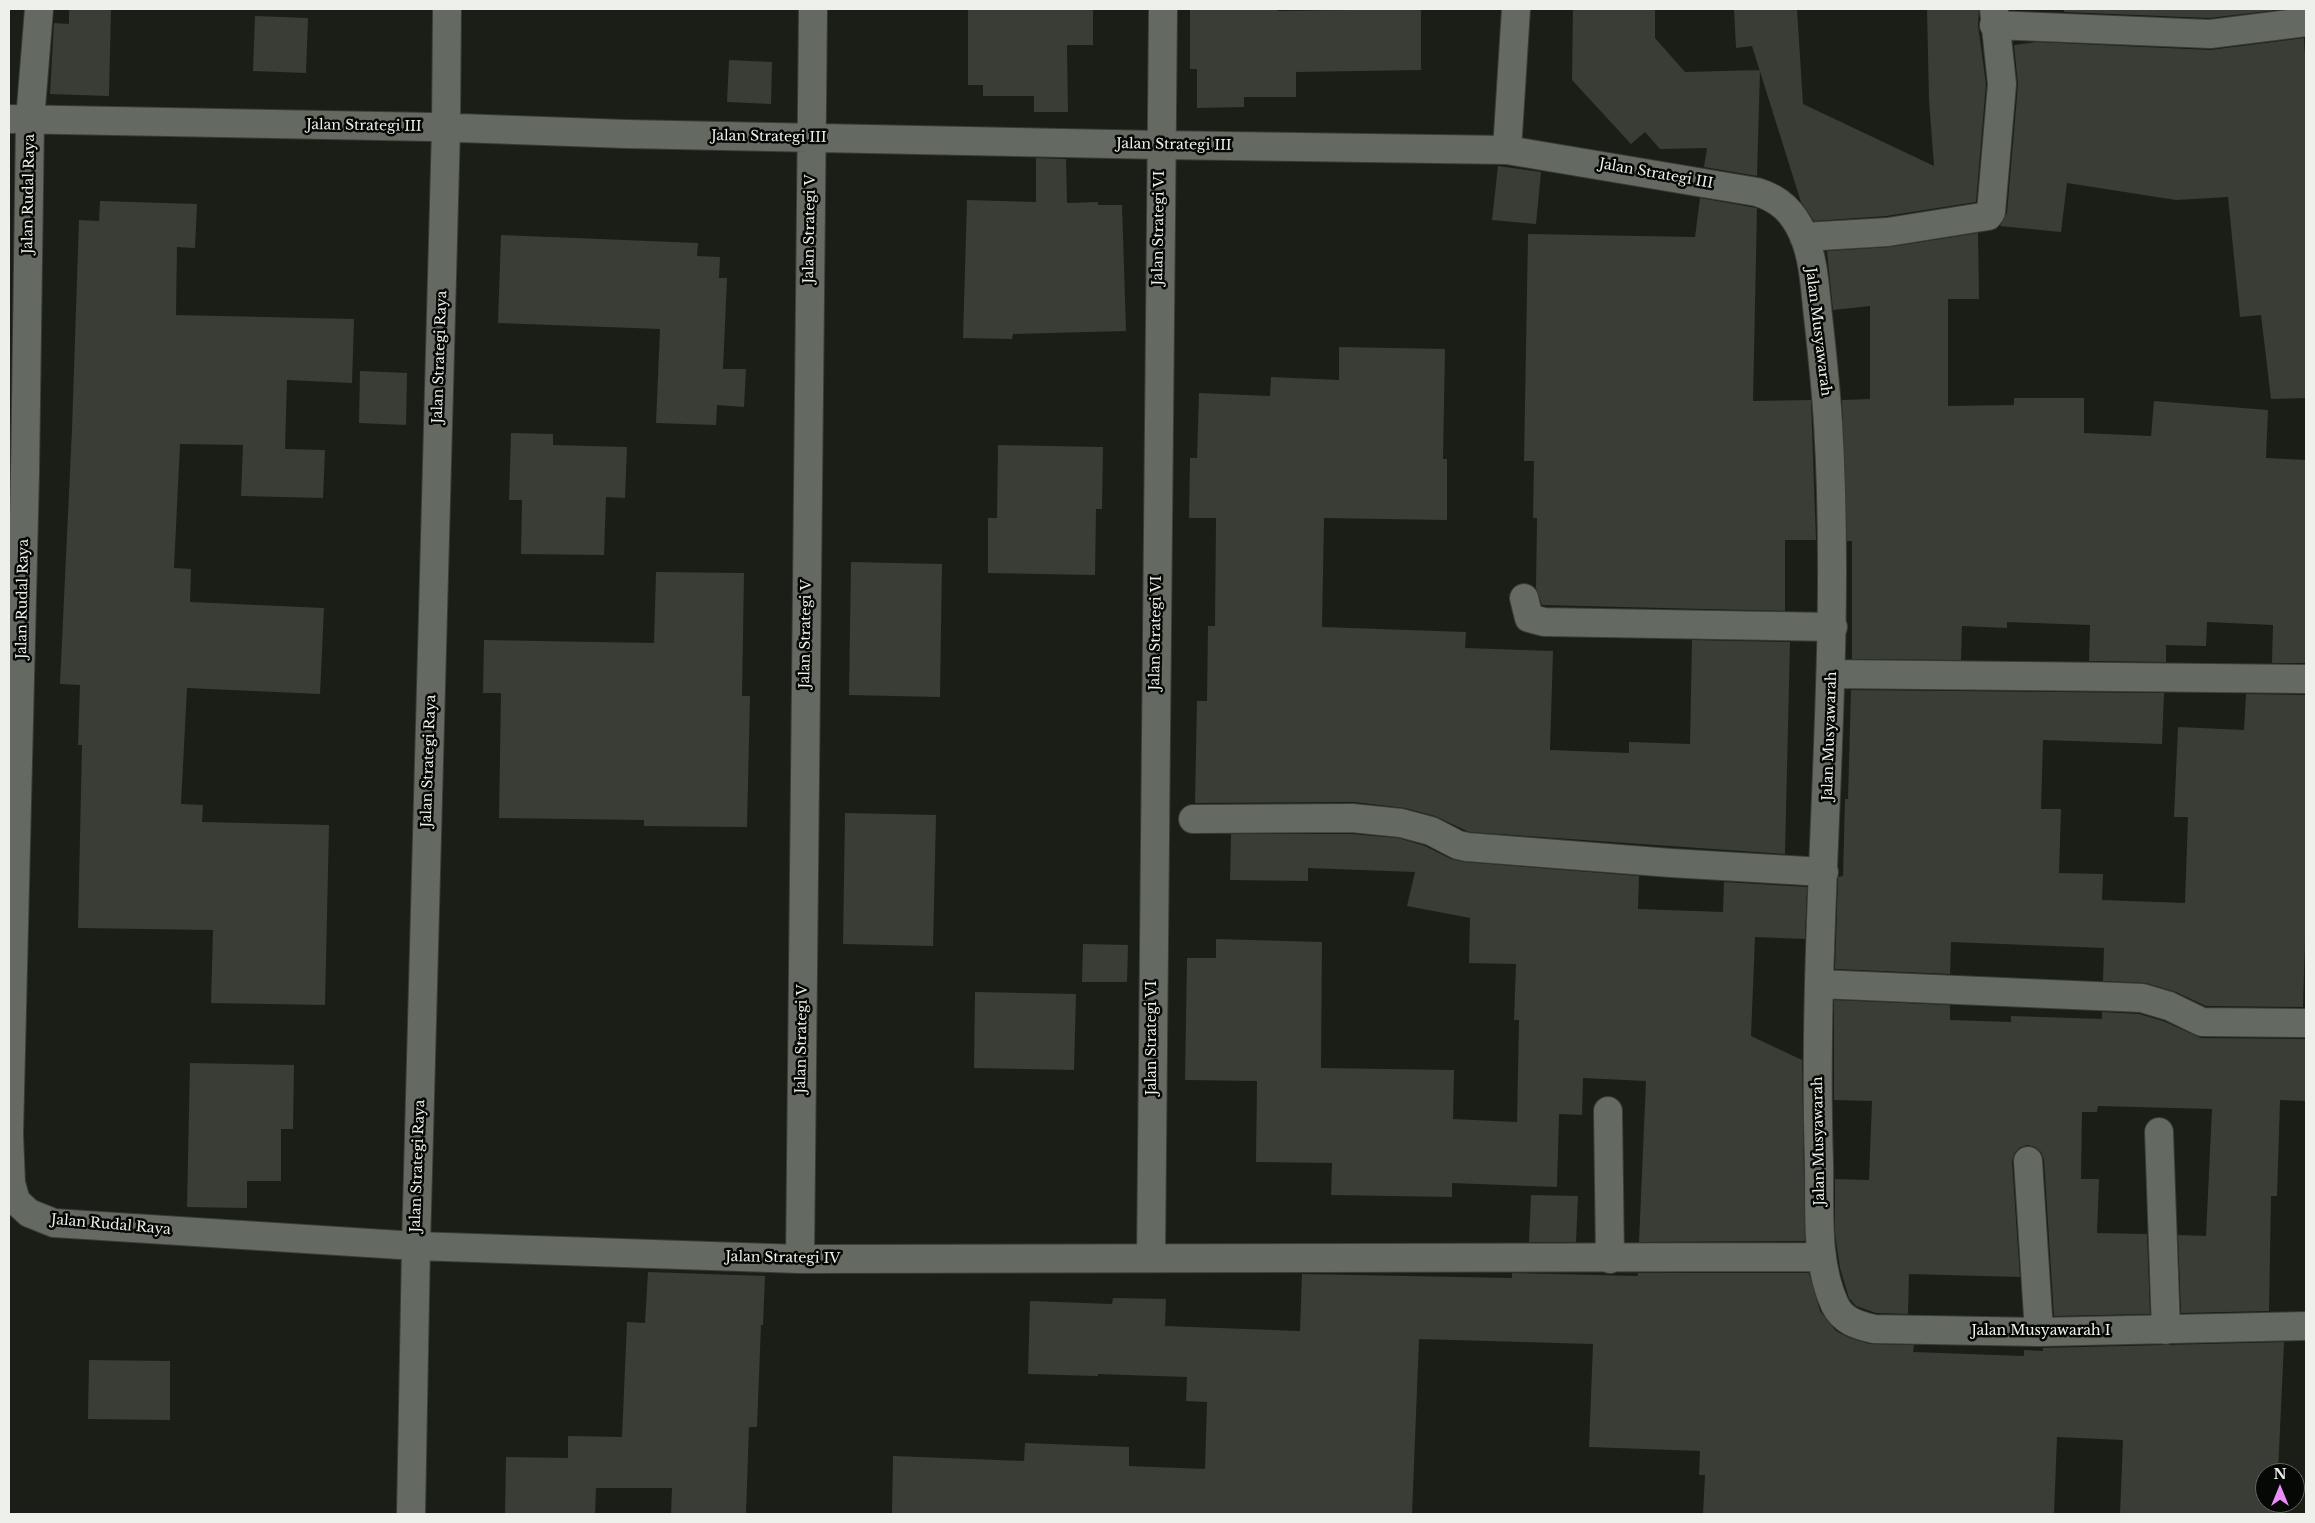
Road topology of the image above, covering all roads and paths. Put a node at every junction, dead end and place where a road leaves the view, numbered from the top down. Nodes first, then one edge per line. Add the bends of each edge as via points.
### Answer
1 (39, 9) edge
2 (447, 9) edge
3 (813, 9) edge
4 (1163, 9) edge
5 (1516, 9) edge
6 (1994, 17) edge
7 (2276, 17) edge
8 (2306, 22) edge
9 (19, 119) edge
10 (439, 127) junction
11 (811, 138) junction
12 (1160, 145) junction
13 (1508, 150) junction
14 (1799, 228) junction
15 (17, 473) edge
16 (1524, 598) dead end
17 (1833, 627) junction
18 (1832, 674) junction
19 (2306, 679) edge
20 (1193, 819) dead end
21 (13, 821) edge
22 (1824, 872) junction
23 (1819, 984) junction
24 (2306, 1023) edge
25 (1608, 1111) dead end
26 (2159, 1132) dead end
27 (9, 1134) edge
28 (2028, 1161) dead end
29 (12, 1203) edge
30 (416, 1246) junction
31 (1151, 1257) junction
32 (1822, 1257) junction
33 (800, 1259) junction
34 (1610, 1259) junction
35 (2306, 1326) edge
36 (2166, 1330) junction
37 (2039, 1332) junction
38 (411, 1514) edge

1 - 9 street, Jalan Rudal Raya
2 - 10 street, Jalan Strategi Raya
3 - 11 street, Jalan Strategi V
4 - 12 street, Jalan Strategi VI
5 - 13 street
6 - 7 street via 2210,34
6 - 14 street via 2002,84 1988,216 1888,232
7 - 8 street
9 - 10 street, Jalan Strategi III
9 - 15 street, Jalan Rudal Raya
10 - 11 street, Jalan Strategi III
10 - 30 street, Jalan Strategi Raya
11 - 12 street, Jalan Strategi III
11 - 33 street, Jalan Strategi V
12 - 13 street, Jalan Strategi III
12 - 31 street, Jalan Strategi VI
13 - 14 street, Jalan Strategi III via 1757,192 1773,197
14 - 17 street, Jalan Musyawarah via 1814,281 1826,388 1833,499
15 - 21 street, Jalan Rudal Raya
16 - 17 street via 1529,618 1544,622
17 - 18 street, Jalan Musyawarah
18 - 19 street
18 - 22 street, Jalan Musyawarah
20 - 22 street via 1352,818 1400,823 1431,831 1467,847
21 - 27 street, Jalan Rudal Raya
22 - 23 street, Jalan Musyawarah
23 - 24 street via 2142,998 2169,1006 2202,1022
23 - 32 street, Jalan Musyawarah via 1817,1110
25 - 34 street
26 - 36 street
27 - 29 street, Jalan Rudal Raya
28 - 37 street
29 - 30 street, Jalan Rudal Raya via 54,1223
30 - 33 street, Jalan Strategi IV
30 - 38 street, Jalan Strategi Raya
31 - 33 street, Jalan Strategi IV
31 - 34 street, Jalan Strategi IV
32 - 34 street, Jalan Strategi IV
32 - 37 street, Jalan Musyawarah I via 1836,1307 1846,1319 1858,1325 1874,1329
35 - 36 street, Jalan Musyawarah I
36 - 37 street, Jalan Musyawarah I

